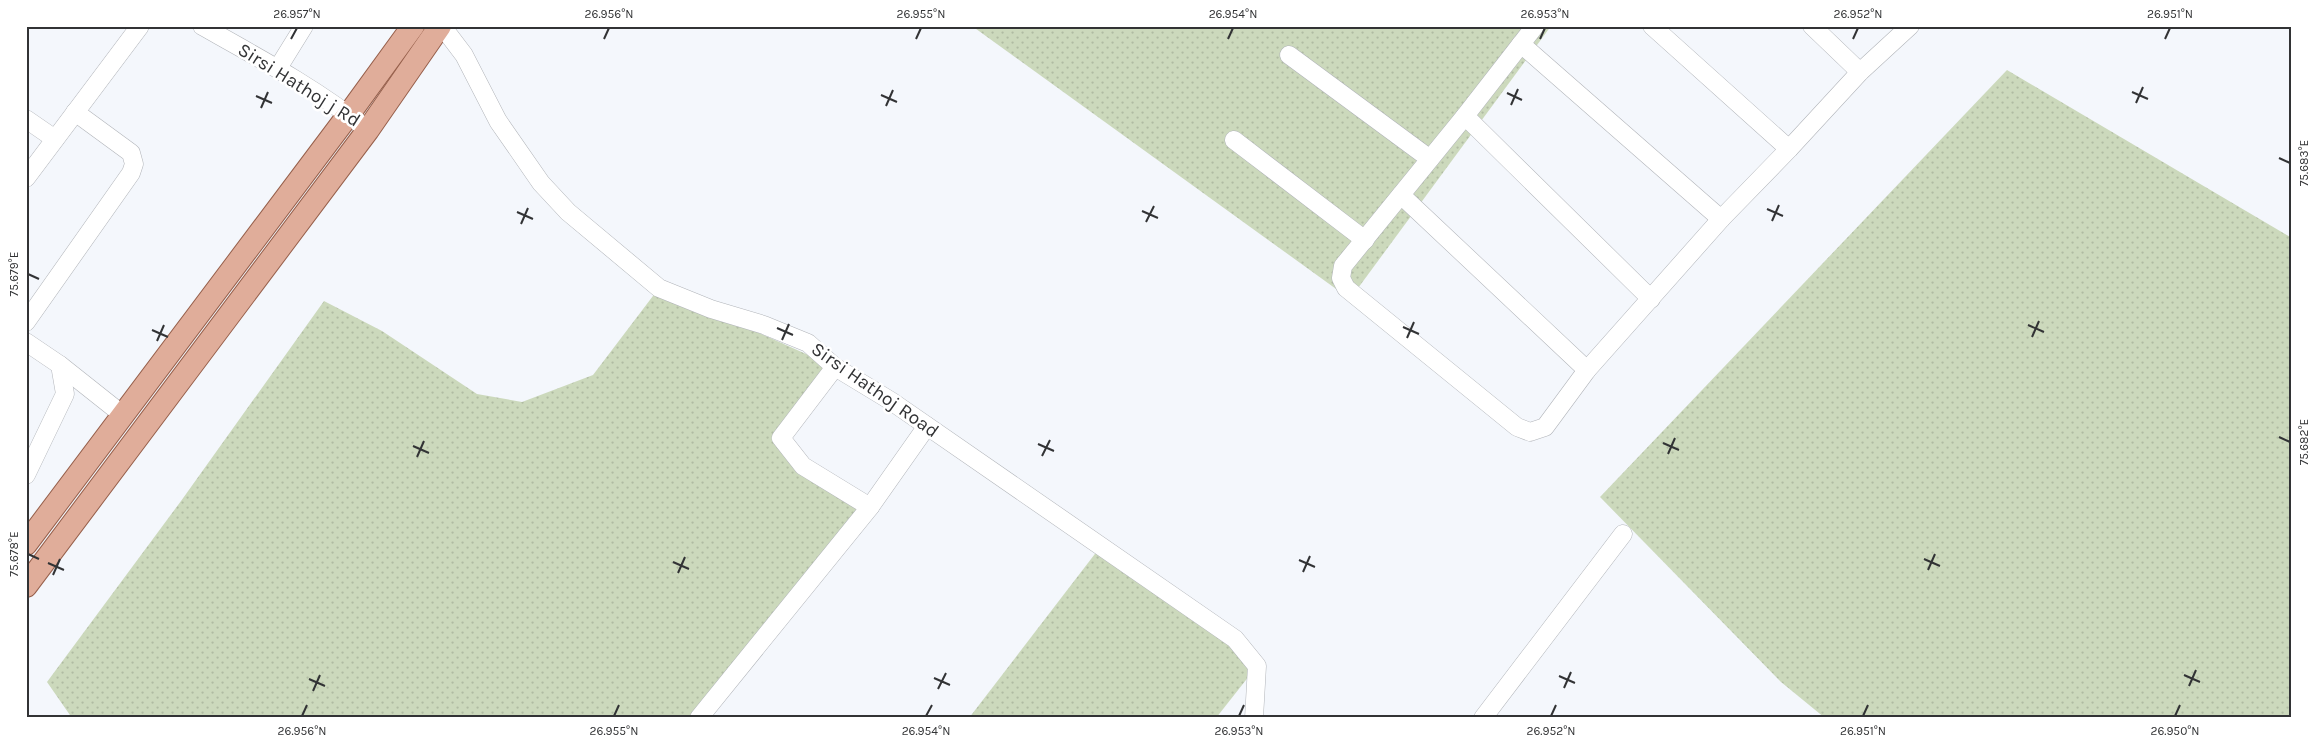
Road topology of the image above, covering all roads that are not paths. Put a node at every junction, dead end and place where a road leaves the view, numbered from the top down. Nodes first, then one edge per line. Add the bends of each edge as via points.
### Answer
1 (140, 26) edge
2 (202, 26) edge
3 (304, 26) edge
4 (413, 26) edge
5 (441, 26) edge
6 (1535, 26) edge
7 (1652, 26) edge
8 (1812, 26) edge
9 (1910, 26) edge
10 (1521, 44) junction
11 (1289, 55) dead end
12 (278, 68) junction
13 (1860, 72) junction
14 (75, 112) junction
15 (349, 114) junction
16 (1465, 116) junction
17 (26, 119) edge
18 (368, 130) junction
19 (55, 139) junction
20 (1234, 140) dead end
21 (1789, 149) junction
22 (1430, 159) junction
23 (26, 178) edge
24 (1401, 195) junction
25 (1721, 219) junction
26 (1365, 240) junction
27 (1651, 299) junction
28 (26, 322) edge
29 (26, 342) edge
30 (60, 366) junction
31 (835, 367) junction
32 (1587, 370) junction
33 (123, 415) junction
34 (927, 426) junction
35 (26, 475) edge
36 (870, 506) junction
37 (1623, 534) dead end
38 (26, 544) edge
39 (26, 586) edge
40 (699, 718) edge
41 (1254, 718) edge
42 (1482, 718) edge

1 - 14 street
2 - 12 street, Sirsi Hathoj j Rd
3 - 12 street
4 - 15 main road
5 - 18 main road
5 - 31 street, Sirsi Hathoj Road via 464,55 498,121 541,183 568,212 659,288 808,343
6 - 10 street
7 - 21 street
8 - 13 street
9 - 13 street
10 - 16 street
10 - 25 street
11 - 22 street
12 - 15 street, Sirsi Hathoj j Rd
13 - 21 street
14 - 19 street
14 - 28 street via 132,154 134,164 131,173
15 - 18 street, Sirsi Hathoj j Rd
15 - 33 main road
16 - 22 street
16 - 27 street
17 - 19 street
18 - 39 main road
19 - 23 street
20 - 26 street
21 - 25 street
22 - 24 street
24 - 26 street
24 - 32 street
25 - 27 street
26 - 32 street via 1344,266 1341,278 1346,288 1517,427 1530,432 1545,427
27 - 32 street
29 - 30 street
30 - 33 street
30 - 35 street via 65,394
31 - 34 street, Sirsi Hathoj Road
31 - 36 street via 781,438 803,466
33 - 38 main road
34 - 36 street
34 - 41 street, Sirsi Hathoj Road via 1235,639 1257,666
36 - 40 street
37 - 42 street

